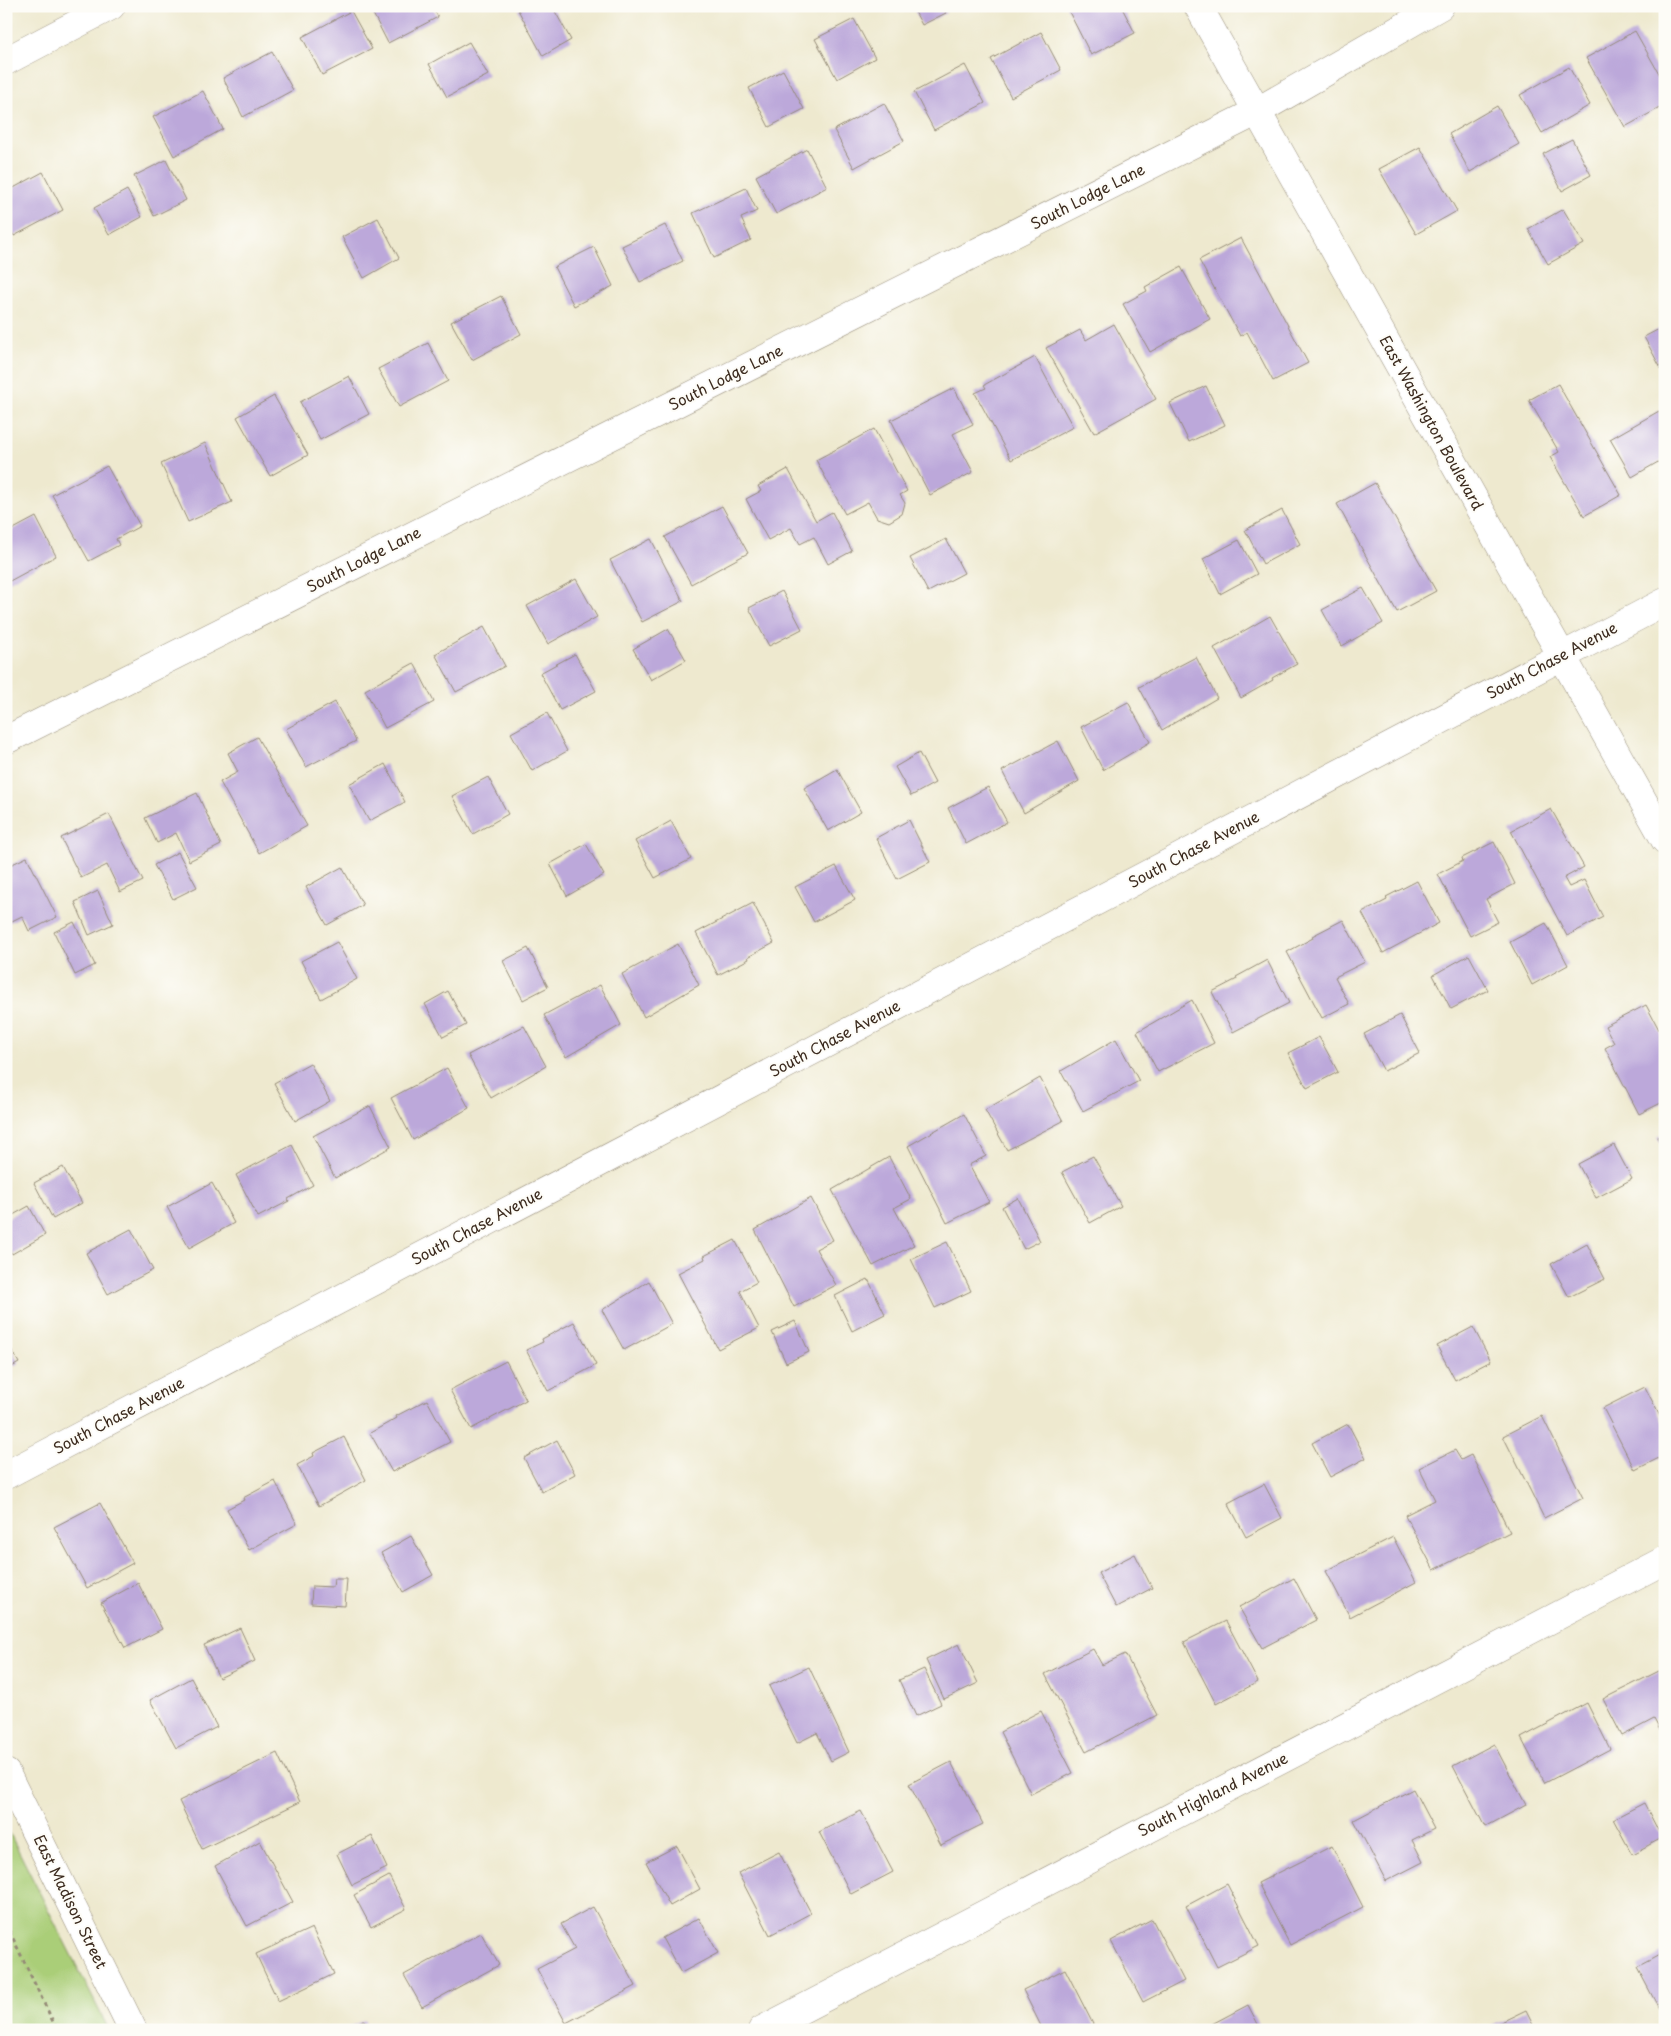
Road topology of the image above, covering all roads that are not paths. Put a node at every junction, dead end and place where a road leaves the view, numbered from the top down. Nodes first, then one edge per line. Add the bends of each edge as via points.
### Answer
1 (111, 6) edge
2 (1198, 6) edge
3 (1440, 6) edge
4 (6, 61) edge
5 (1256, 112) junction
6 (1665, 602) edge
7 (1562, 656) junction
8 (6, 740) edge
9 (1665, 840) edge
10 (6, 1475) edge
11 (1665, 1560) edge
12 (6, 1773) edge
13 (134, 2030) edge
14 (762, 2030) edge

1 - 4 street
2 - 5 street, East Washington Boulevard
3 - 5 street, South Lodge Lane
5 - 7 street, East Washington Boulevard
5 - 8 street, South Lodge Lane
6 - 7 street, South Chase Avenue
7 - 9 street, East Washington Boulevard
7 - 10 street, South Chase Avenue
11 - 14 street, South Highland Avenue
12 - 13 street, East Madison Street

